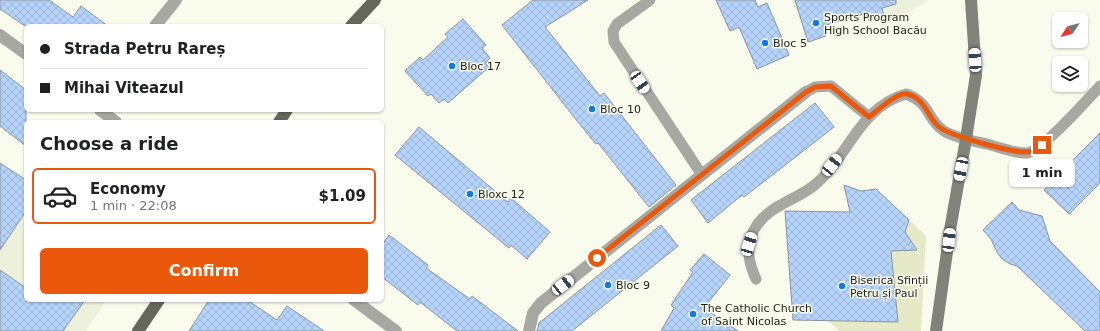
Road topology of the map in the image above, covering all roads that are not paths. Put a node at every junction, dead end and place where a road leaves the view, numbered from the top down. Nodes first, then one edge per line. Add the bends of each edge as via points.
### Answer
1 (176, 0) edge
2 (375, 0) edge
3 (650, 0) edge
4 (971, 0) edge
5 (157, 24) edge
6 (353, 24) edge
7 (0, 35) edge
8 (24, 53) edge
9 (1100, 86) edge
10 (806, 92) joint
11 (103, 112) edge
12 (869, 117) junction
13 (113, 120) edge
14 (966, 139) junction
15 (702, 175) junction
16 (756, 279) dead end
17 (158, 302) edge
18 (357, 302) edge
19 (138, 331) edge
20 (396, 331) edge
21 (529, 331) edge
22 (936, 331) edge

1 - 5 street
2 - 6 main road
3 - 15 lane via 617,24 613,31 614,42
4 - 14 street via 976,75
7 - 8 street
9 - 14 lane via 1035,150 1026,153
10 - 12 lane via 815,87 831,86
10 - 15 street
11 - 13 street
12 - 14 lane via 897,96 906,94 913,96 925,106 941,129
12 - 16 lane via 813,186 779,204 754,230 749,244 749,265
14 - 22 street
15 - 21 street via 541,303 533,313
17 - 19 main road
18 - 20 street

